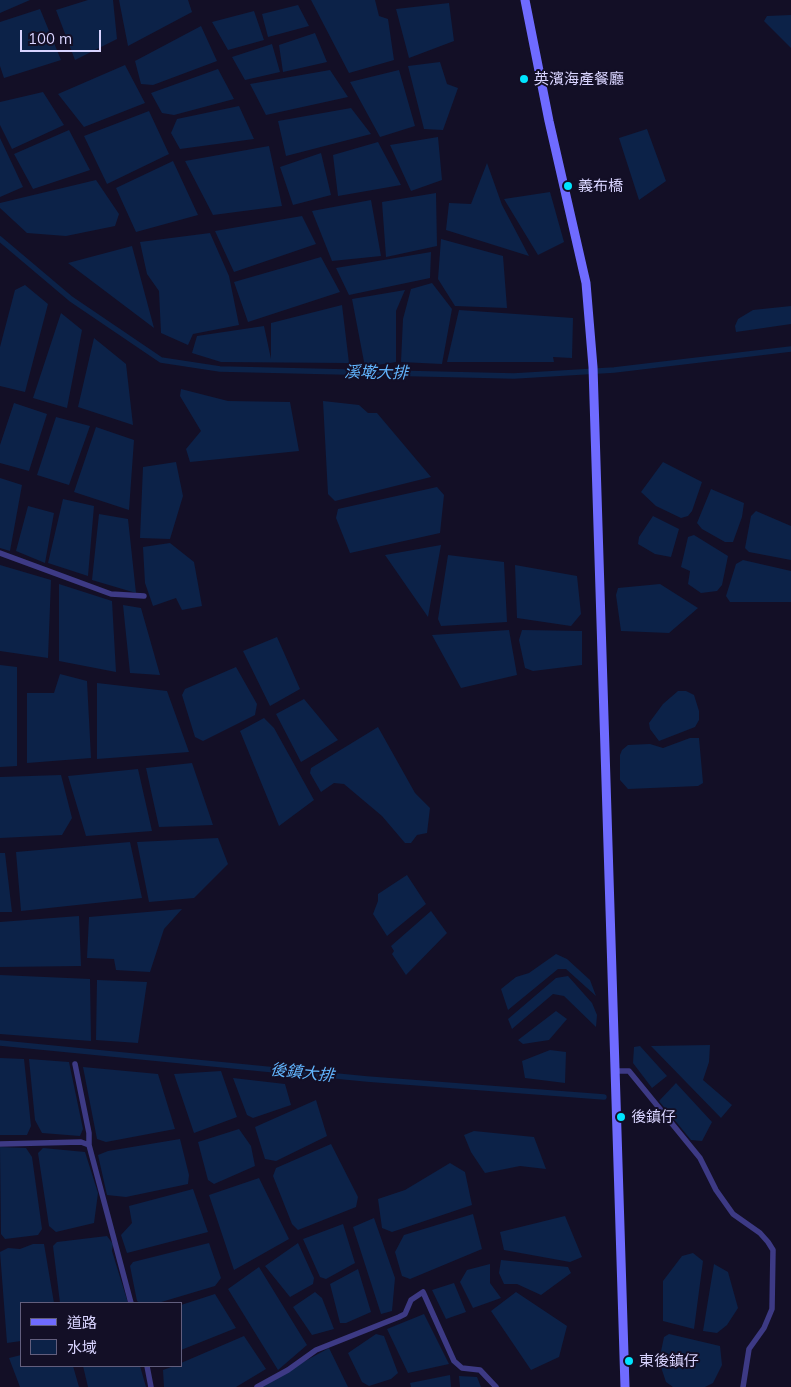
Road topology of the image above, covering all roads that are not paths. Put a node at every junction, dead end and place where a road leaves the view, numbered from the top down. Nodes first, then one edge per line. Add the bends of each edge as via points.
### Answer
1 (525, 0) edge
2 (0, 553) edge
3 (144, 596) dead end
4 (75, 1064) dead end
5 (615, 1070) junction
6 (0, 1144) edge
7 (89, 1145) junction
8 (131, 1302) edge
9 (147, 1367) edge
10 (152, 1387) edge
11 (257, 1387) edge
12 (496, 1387) edge
13 (625, 1387) edge
14 (743, 1387) edge

1 - 5 main road via 548,121 586,283 594,394
2 - 3 street via 111,594
4 - 7 street
5 - 13 main road
5 - 14 street via 629,1071 700,1158 733,1214 760,1233 772,1250 772,1309 764,1328 749,1349
6 - 7 street via 81,1142
7 - 8 street
9 - 10 street
11 - 12 street via 316,1350 399,1317 411,1300 423,1292 454,1361 462,1368 480,1370

